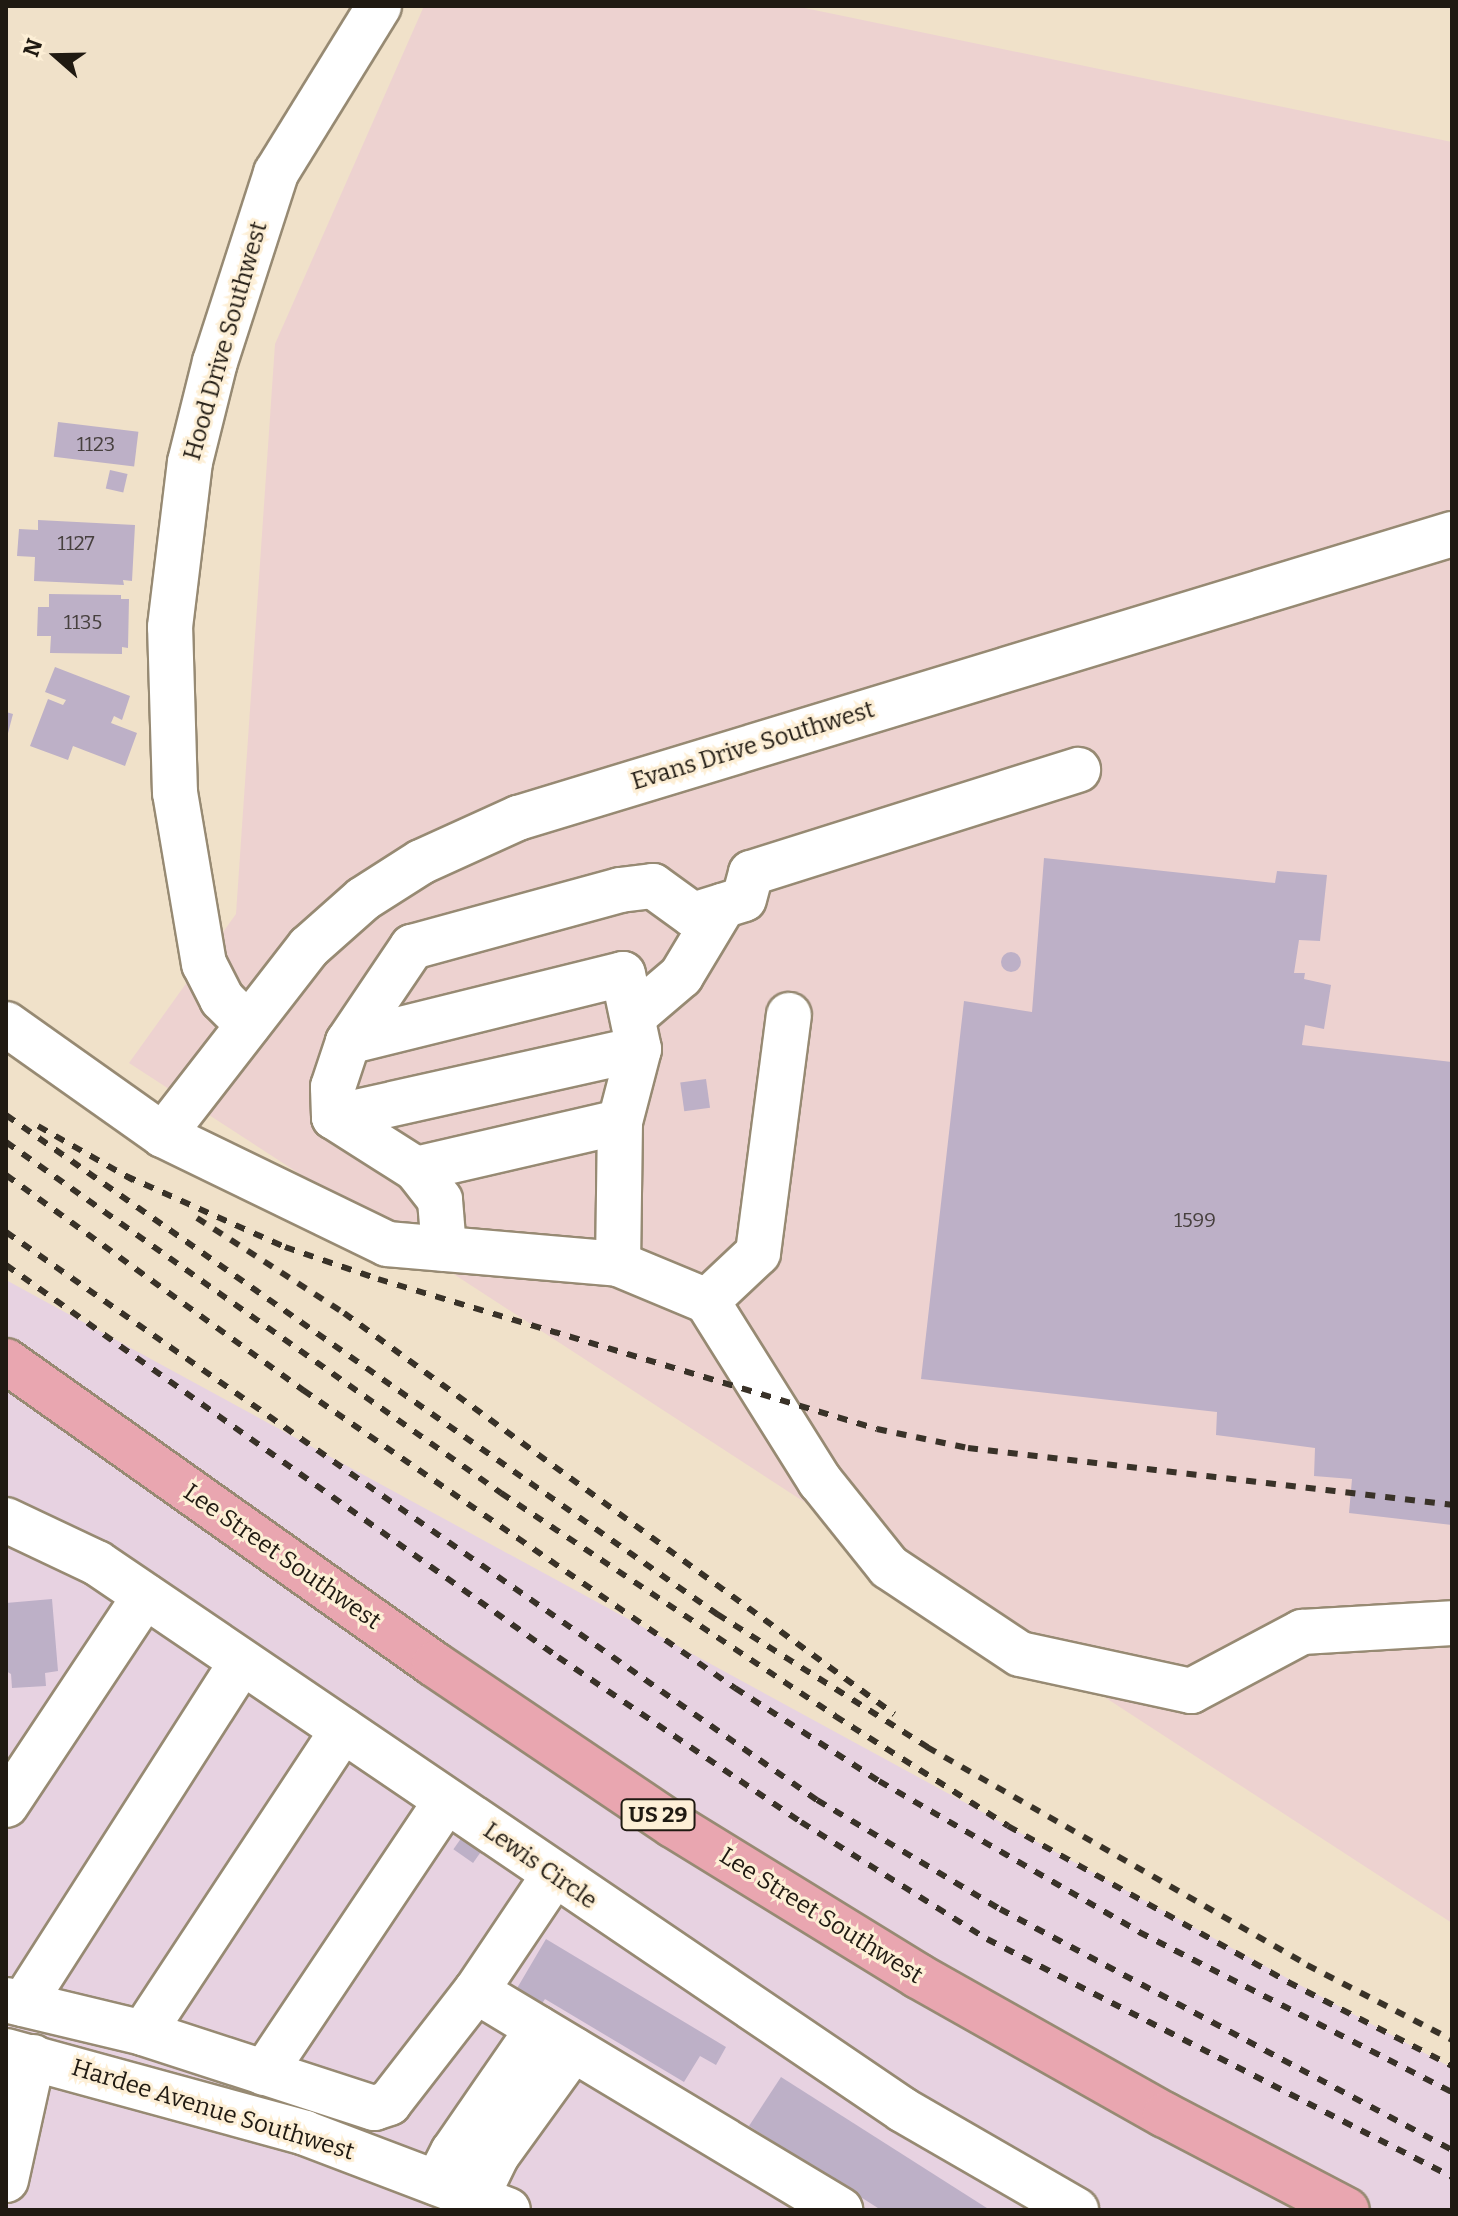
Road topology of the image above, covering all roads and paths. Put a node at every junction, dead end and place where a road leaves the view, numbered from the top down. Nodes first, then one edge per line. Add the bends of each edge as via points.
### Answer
1 (379, 6) edge
2 (1452, 534) edge
3 (1078, 770) dead end
4 (723, 906) junction
5 (789, 1015) dead end
6 (6, 1024) edge
7 (248, 1025) junction
8 (636, 1033) junction
9 (348, 1042) junction
10 (334, 1117) junction
11 (620, 1122) junction
12 (163, 1135) junction
13 (416, 1169) junction
14 (444, 1249) junction
15 (618, 1264) junction
16 (707, 1301) junction
17 (6, 1361) edge
18 (6, 1520) edge
19 (145, 1596) junction
20 (1452, 1623) edge
21 (242, 1662) junction
22 (343, 1730) junction
23 (446, 1801) junction
24 (6, 1805) edge
25 (554, 1875) junction
26 (476, 1991) junction
27 (15, 2002) edge
28 (143, 2033) junction
29 (556, 2039) junction
30 (19, 2054) edge
31 (264, 2073) junction
32 (6, 2180) edge
33 (474, 2197) edge
34 (840, 2210) edge
35 (1076, 2210) edge
36 (1347, 2210) edge

1 - 7 street, Hood Drive Southwest via 276,173 215,362 190,462 170,627 175,793 204,964 222,999
2 - 7 street, Evans Drive Southwest via 518,818 421,862 363,899 309,947
3 - 4 street via 751,873 744,899
4 - 8 street via 681,976
4 - 9 street via 693,915 653,886 620,890 412,947
5 - 16 street via 758,1253
6 - 12 street
7 - 12 street, Evans Drive Southwest
8 - 9 street via 623,974
8 - 10 street
8 - 11 street
9 - 10 street via 333,1087
10 - 13 street
11 - 13 street
11 - 15 street
12 - 14 street via 387,1244
13 - 14 street via 440,1200
14 - 15 street
15 - 16 street
16 - 20 street via 820,1481 889,1567 1020,1654 1191,1691 1302,1632
17 - 36 main road, Lee Street Southwest / US 29 via 434,1664 673,1825 931,1984
18 - 19 street, Lewis Circle via 97,1563
19 - 21 street, Lewis Circle
19 - 24 street
21 - 22 street, Lewis Circle
21 - 27 street
22 - 23 street, Lewis Circle
22 - 28 street
23 - 25 street, Lewis Circle
23 - 31 street
25 - 26 street
25 - 35 street, Lewis Circle via 903,2110
26 - 29 street
26 - 31 street via 389,2103 374,2108
27 - 28 street
28 - 31 street
29 - 33 street
29 - 34 street
30 - 32 street
30 - 33 street, Hardee Avenue Southwest via 305,2133

